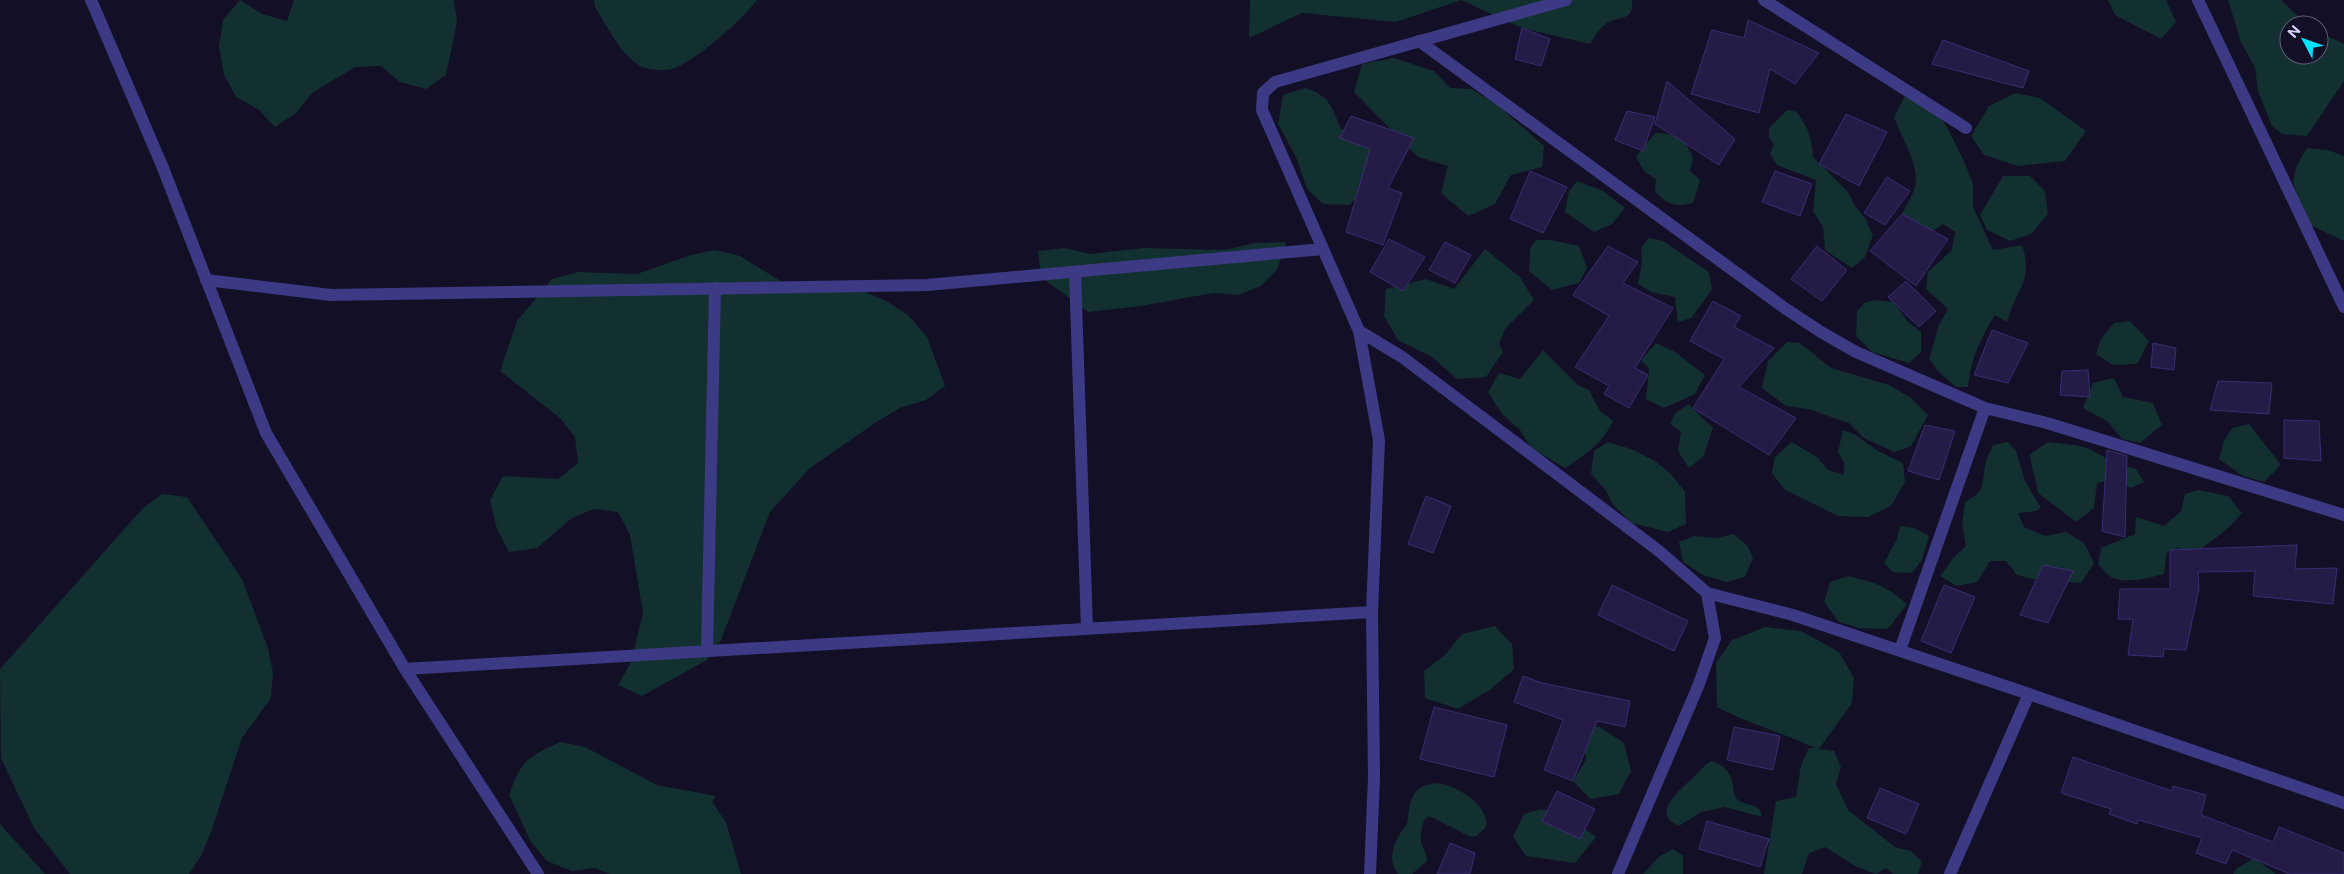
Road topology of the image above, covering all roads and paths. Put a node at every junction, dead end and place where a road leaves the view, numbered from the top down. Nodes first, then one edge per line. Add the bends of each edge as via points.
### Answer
1 (91, 0) edge
2 (1566, 0) edge
3 (1764, 0) edge
4 (2198, 0) edge
5 (1419, 41) junction
6 (1966, 128) dead end
7 (1323, 249) junction
8 (1075, 272) junction
9 (206, 280) junction
10 (715, 288) junction
11 (2344, 307) edge
12 (1359, 331) junction
13 (1985, 408) junction
14 (2344, 515) edge
15 (1707, 593) junction
16 (1372, 612) junction
17 (1087, 628) junction
18 (1900, 650) junction
19 (707, 651) junction
20 (405, 669) junction
21 (2029, 694) junction
22 (2344, 803) edge
23 (538, 874) edge
24 (1370, 874) edge
25 (1618, 874) edge
26 (1950, 874) edge

1 - 9 street via 163,168
2 - 5 street
3 - 6 street
4 - 11 street
5 - 7 street via 1275,82 1264,93 1262,110
5 - 13 street via 1821,332 1856,352
7 - 8 street
7 - 12 street
8 - 10 street via 927,285
8 - 17 street
9 - 10 street via 331,295
9 - 20 street via 266,433
10 - 19 street
12 - 15 street via 1417,369 1651,545
12 - 16 street via 1380,440
13 - 14 street via 2047,423
13 - 18 street
15 - 18 street via 1793,614
15 - 25 street via 1715,638 1700,684
16 - 17 street
16 - 24 street via 1374,777
17 - 19 street
18 - 21 street
19 - 20 street
20 - 23 street
21 - 22 street
21 - 26 street

